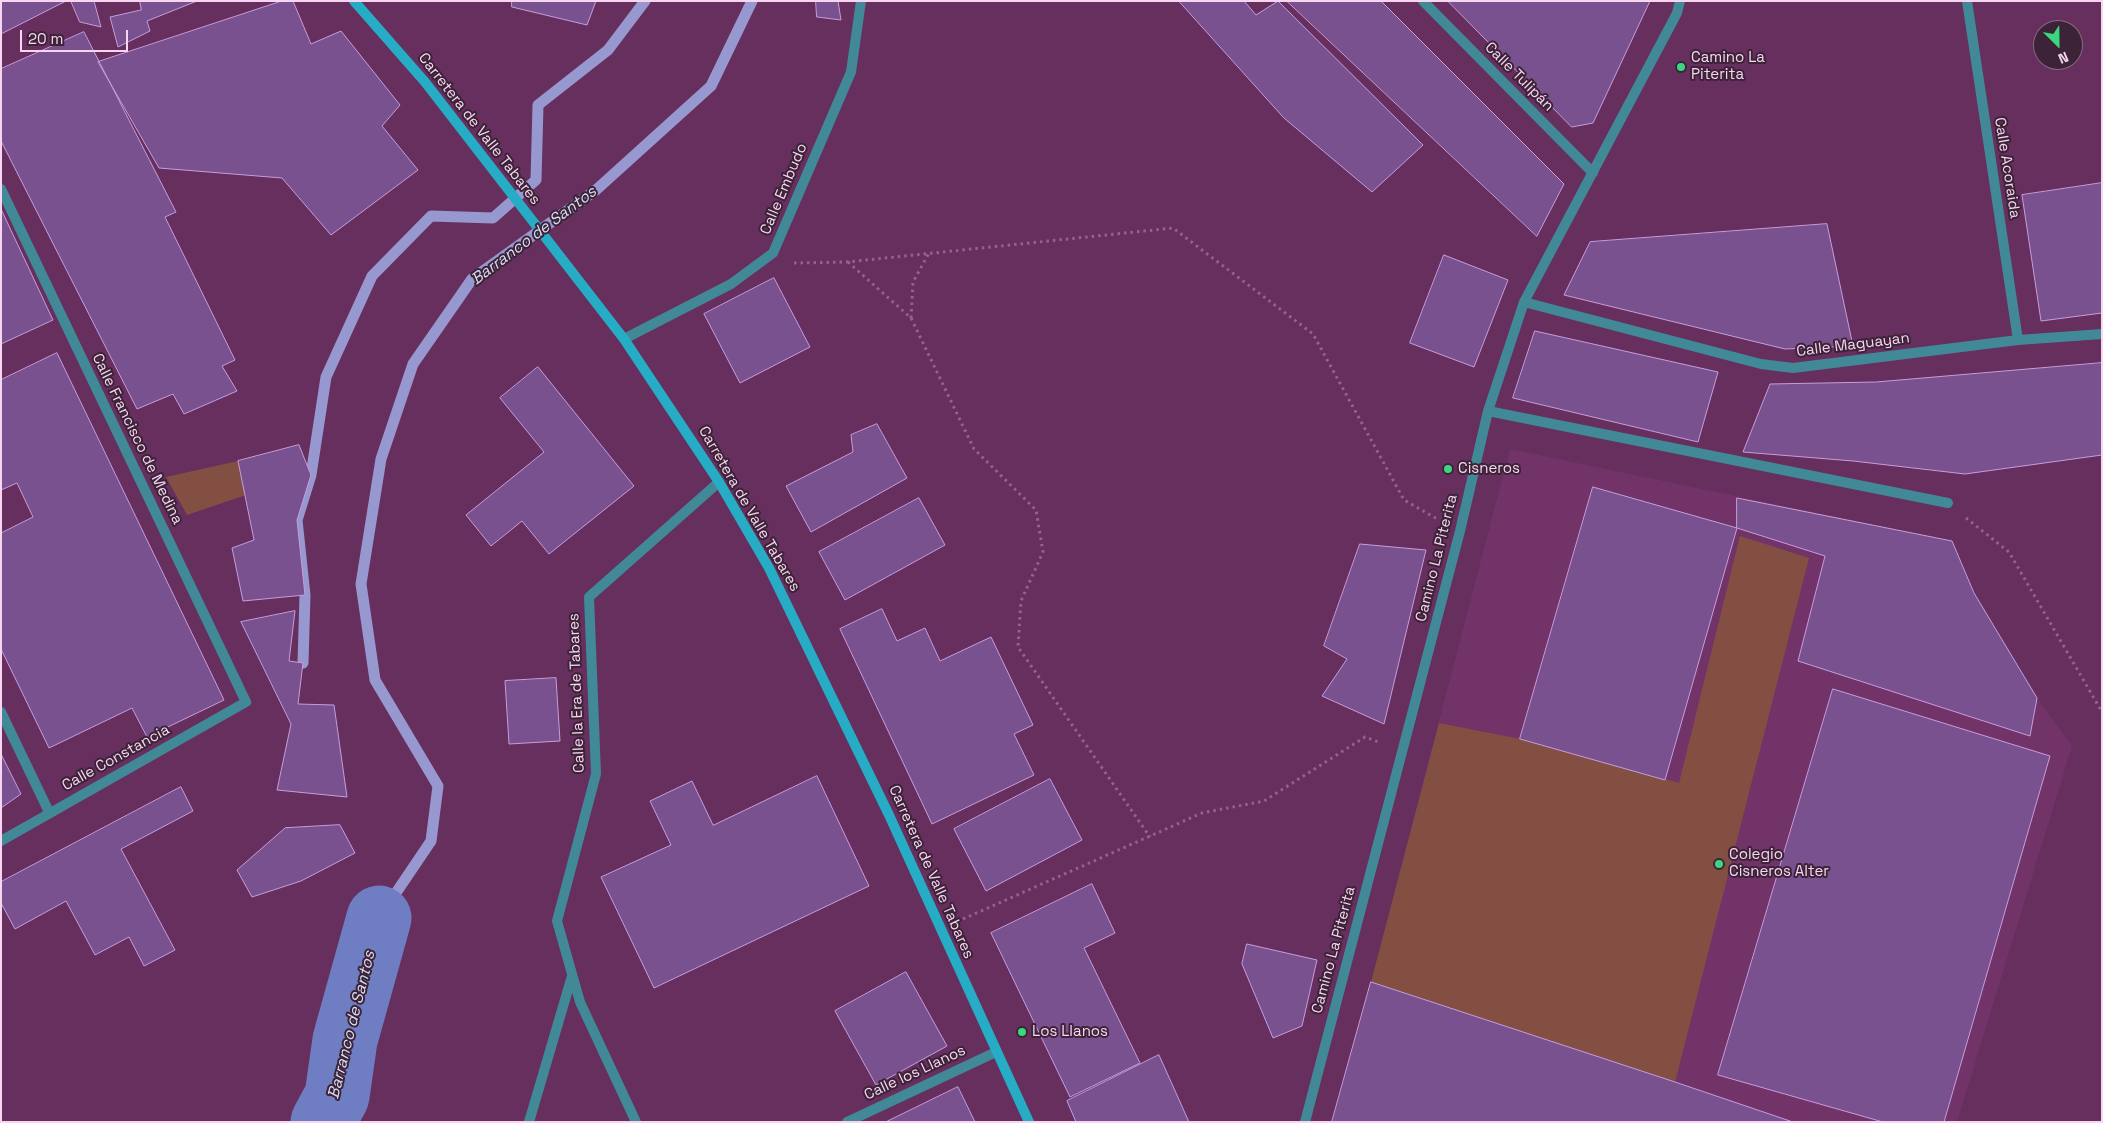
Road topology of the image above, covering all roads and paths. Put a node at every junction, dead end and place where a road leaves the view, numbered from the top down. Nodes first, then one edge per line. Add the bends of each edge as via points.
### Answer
1 (354, 1) edge
2 (861, 1) edge
3 (1423, 1) edge
4 (1680, 1) edge
5 (1967, 1) edge
6 (1593, 173) junction
7 (1, 189) edge
8 (773, 253) junction
9 (929, 253) junction
10 (847, 262) junction
11 (1524, 302) junction
12 (911, 318) junction
13 (2102, 334) edge
14 (624, 339) junction
15 (2018, 340) junction
16 (1488, 411) junction
17 (719, 482) junction
18 (1948, 503) joint
19 (1460, 531) junction
20 (246, 702) joint
21 (1, 712) edge
22 (2102, 712) edge
23 (1402, 751) junction
24 (49, 812) junction
25 (1150, 837) junction
26 (1, 841) edge
27 (940, 928) junction
28 (572, 976) junction
29 (996, 1052) junction
30 (529, 1122) edge
31 (636, 1122) edge
32 (847, 1122) edge
33 (1029, 1122) edge
34 (1304, 1122) edge

1 - 14 main road, Carretera de Valle Tabares via 425,82
2 - 8 street, Calle Embudo via 851,72
3 - 6 street, Calle Tulipán
4 - 6 street, Camino La Piterita via 1677,13
5 - 15 street, Calle Acoraida
6 - 11 street, Camino La Piterita
7 - 20 street, Calle Francisco de Medina
8 - 10 path via 794,263
8 - 14 street, Calle Embudo via 731,284
9 - 10 path
9 - 12 path via 914,282
9 - 19 path via 1173,228 1313,334 1404,500
10 - 12 path
11 - 15 street, Calle Maguayan via 1761,364 1793,368
11 - 16 street, Camino La Piterita
12 - 25 path via 974,448 1036,510 1043,552 1021,601 1018,647
13 - 15 street, Calle Maguayan
14 - 17 main road, Carretera de Valle Tabares
16 - 18 street
16 - 19 street, Camino La Piterita
17 - 27 main road, Carretera de Valle Tabares via 769,568
17 - 28 street, Calle la Era de Tabares via 589,597 596,774 557,921
18 - 22 path via 2009,552
19 - 23 street, Camino La Piterita
20 - 24 street, Calle Constancia
21 - 24 street
23 - 25 path via 1365,737 1264,801 1202,814
23 - 34 street, Camino La Piterita
24 - 26 street, Calle Constancia
25 - 27 path
27 - 29 main road, Carretera de Valle Tabares
28 - 30 street
28 - 31 street, Calle la Era de Tabares via 580,1002
29 - 32 street, Calle los Llanos
29 - 33 main road, Carretera de Valle Tabares

